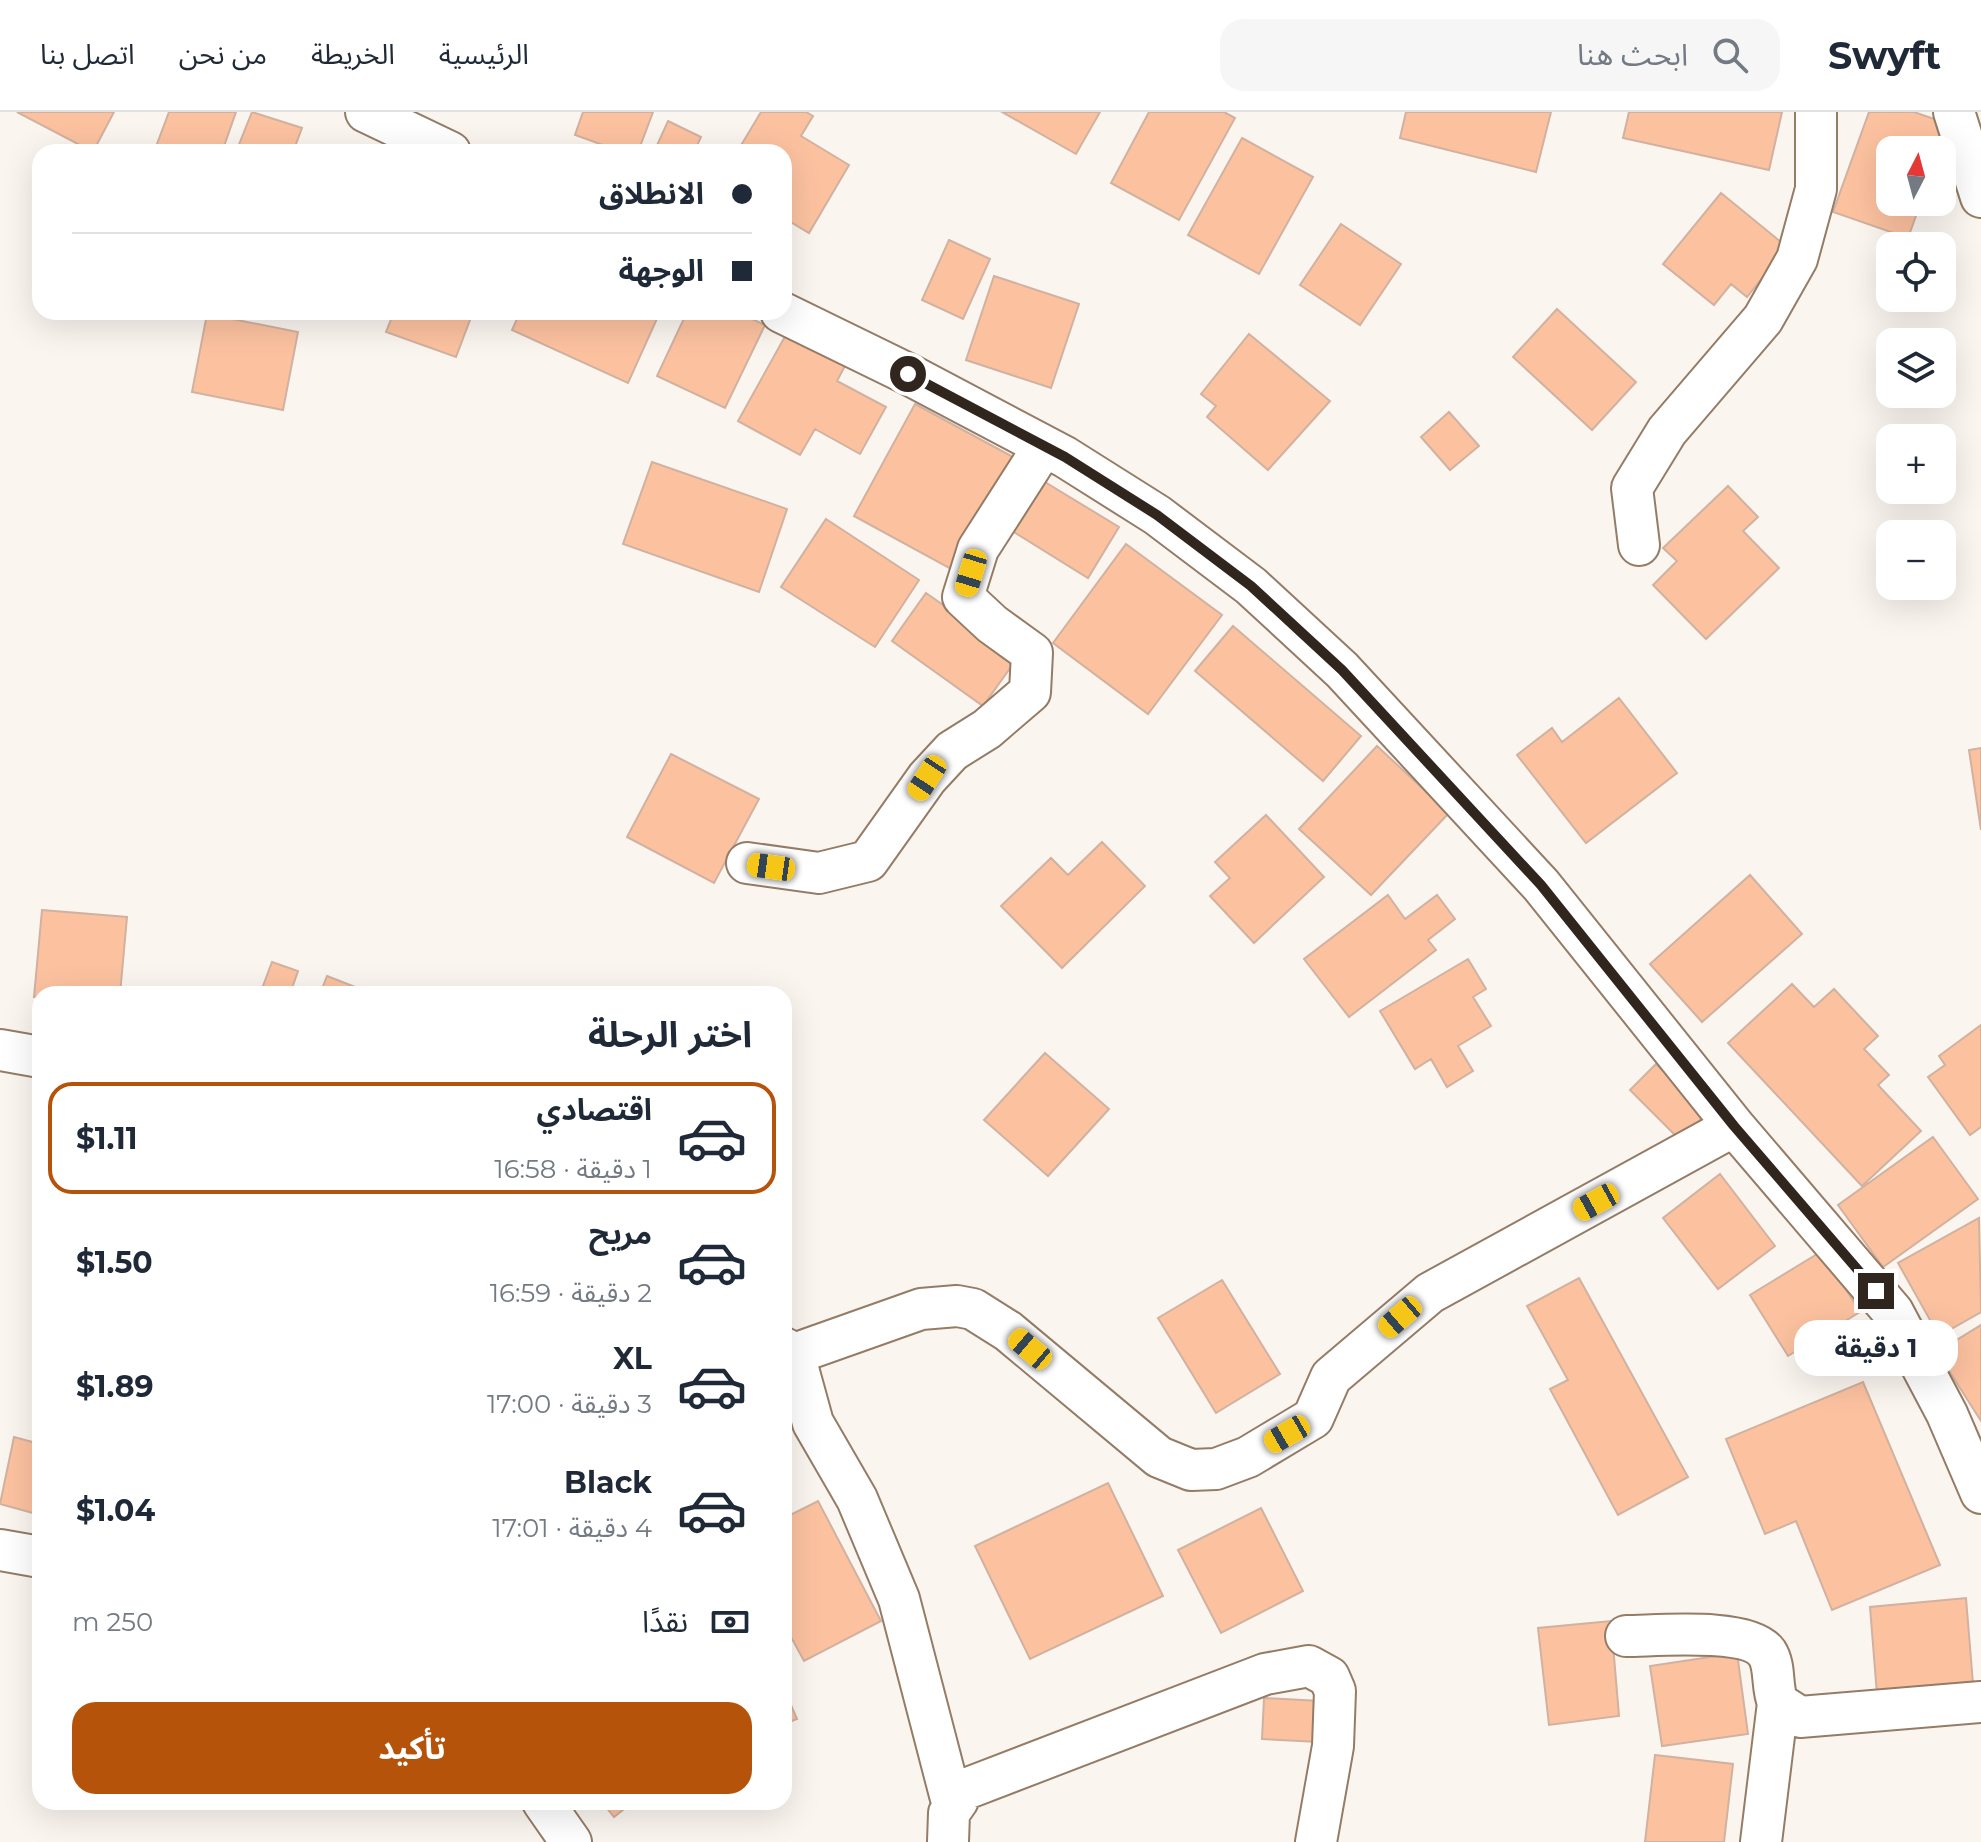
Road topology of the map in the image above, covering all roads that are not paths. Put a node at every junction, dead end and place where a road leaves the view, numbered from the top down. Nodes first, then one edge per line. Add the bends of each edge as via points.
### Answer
1 (366, 112) edge
2 (1816, 112) edge
3 (1954, 112) edge
4 (433, 144) edge
5 (1981, 197) edge
6 (792, 318) edge
7 (1044, 446) junction
8 (1639, 545) dead end
9 (747, 863) dead end
10 (0, 1050) edge
11 (32, 1056) edge
12 (1734, 1126) junction
13 (792, 1350) edge
14 (792, 1360) edge
15 (1980, 1485) edge
16 (0, 1550) edge
17 (32, 1556) edge
18 (1626, 1636) dead end
19 (1981, 1702) edge
20 (1778, 1703) junction
21 (950, 1795) junction
22 (549, 1810) edge
23 (571, 1842) edge
24 (948, 1842) edge
25 (1316, 1842) edge
26 (1761, 1842) edge

1 - 4 street
2 - 8 street via 1816,189 1797,259 1763,319 1667,431 1632,488
3 - 5 street
6 - 7 street
7 - 9 street via 978,549 963,597 1032,653 1030,692 952,751 868,861 819,873
7 - 12 street via 1203,547 1342,670 1541,885
10 - 11 street
12 - 13 street via 1430,1293 1331,1377 1318,1411 1307,1423 1216,1469 1191,1470 1159,1457 1008,1331 973,1309 921,1309
12 - 15 street via 1893,1312
14 - 21 street via 813,1423 857,1499 899,1599
16 - 17 street
18 - 20 street via 1750,1641 1770,1660
19 - 20 street via 1806,1718
20 - 26 street
21 - 24 street via 958,1800 949,1813
21 - 25 street via 1265,1674 1309,1666 1329,1677 1335,1691 1333,1746
22 - 23 street

